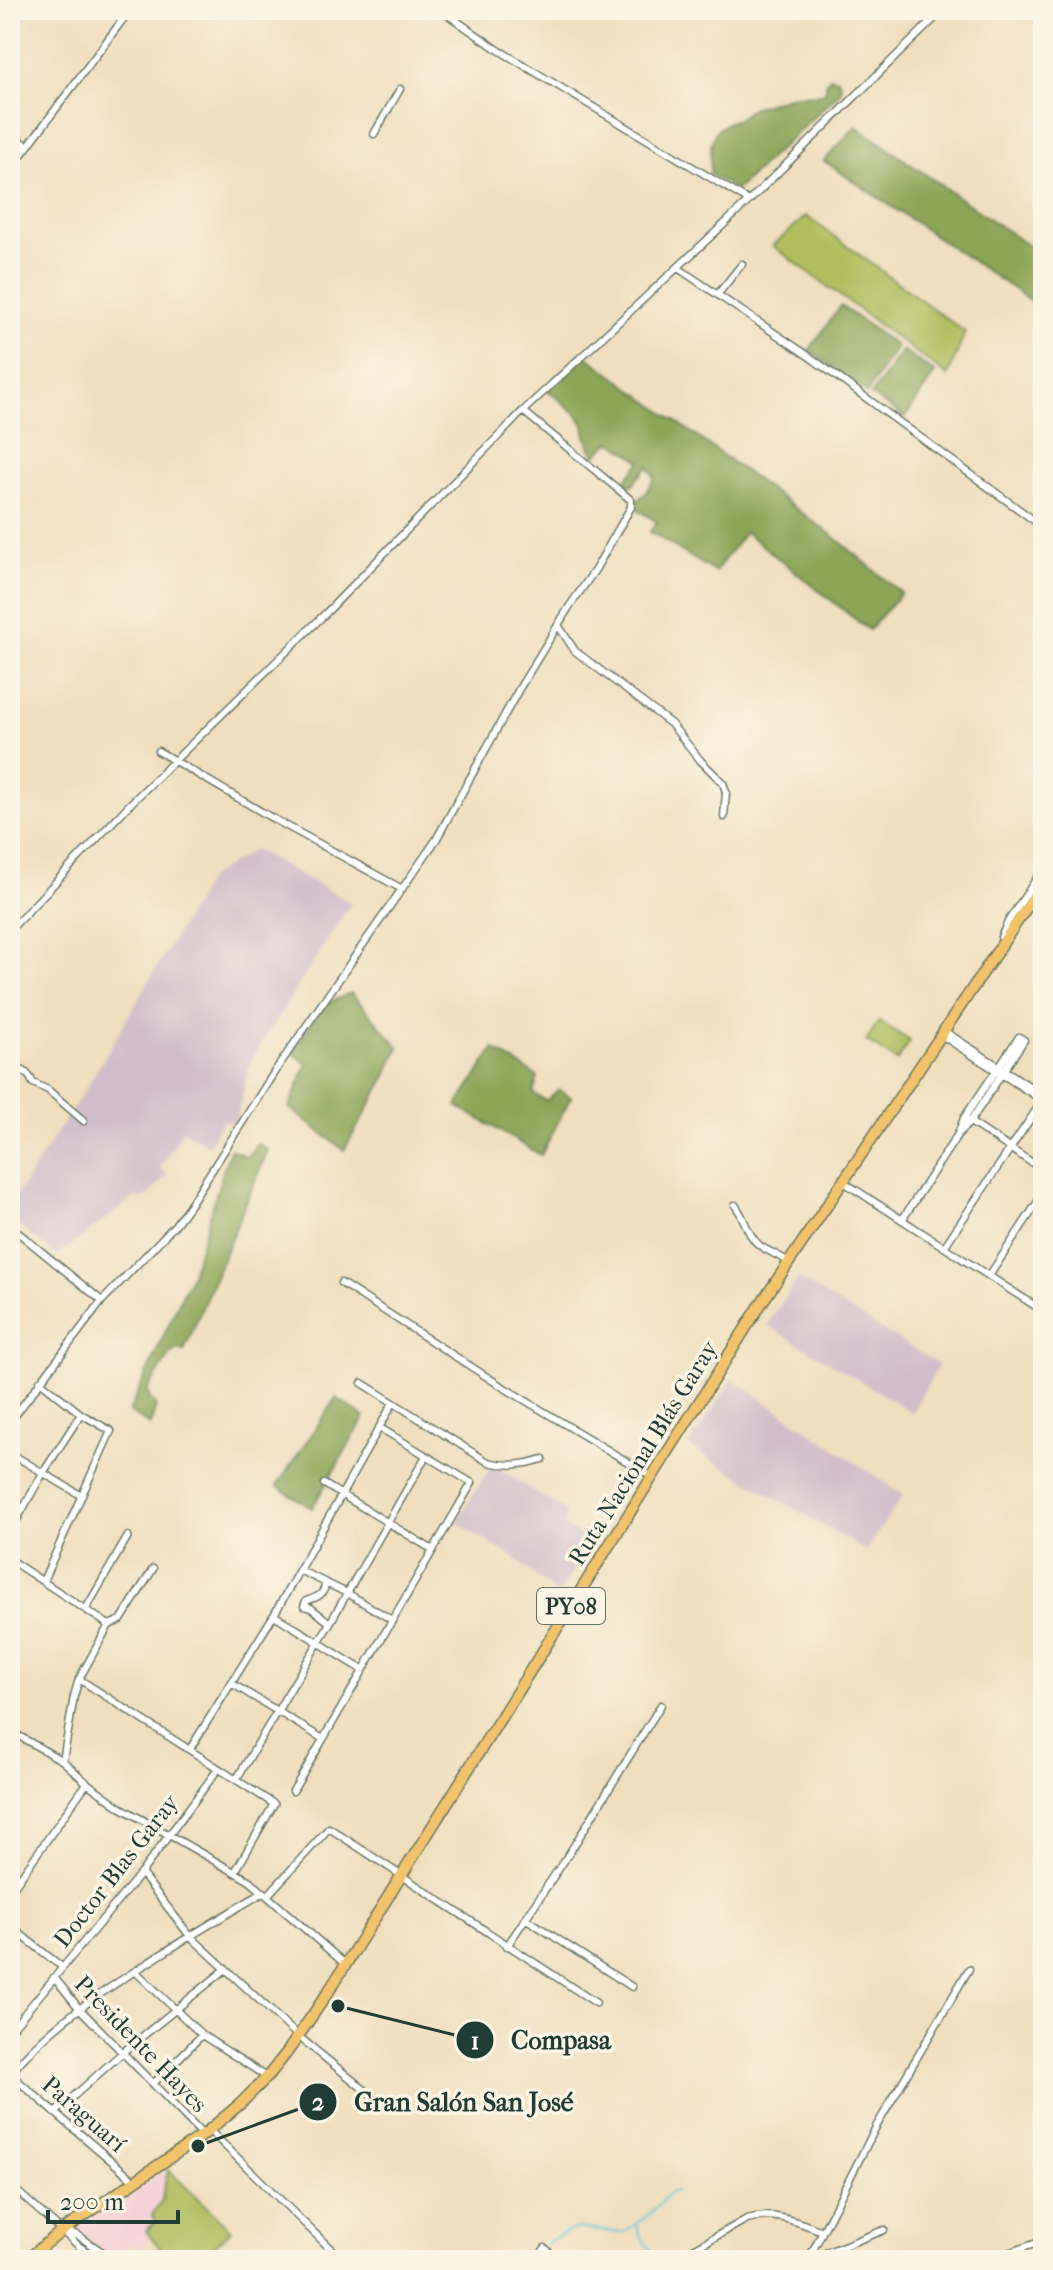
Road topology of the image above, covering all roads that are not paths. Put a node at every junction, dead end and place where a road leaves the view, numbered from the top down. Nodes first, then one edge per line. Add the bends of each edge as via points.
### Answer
1 (130, 10) edge
2 (441, 10) edge
3 (457, 10) edge
4 (943, 10) edge
5 (452, 17) junction
6 (400, 89) dead end
7 (10, 134) edge
8 (374, 134) dead end
9 (28, 146) junction
10 (10, 170) edge
11 (749, 201) junction
12 (742, 264) dead end
13 (678, 268) junction
14 (718, 294) junction
15 (523, 411) junction
16 (1043, 527) edge
17 (558, 625) junction
18 (158, 751) dead end
19 (175, 762) junction
20 (724, 817) dead end
21 (1043, 869) edge
22 (1043, 883) edge
23 (402, 889) junction
24 (10, 915) edge
25 (19, 921) junction
26 (10, 930) edge
27 (999, 949) junction
28 (943, 1033) junction
29 (10, 1069) edge
30 (1000, 1070) junction
31 (1043, 1098) edge
32 (967, 1120) junction
33 (84, 1121) dead end
34 (1011, 1149) junction
35 (1043, 1170) edge
36 (842, 1181) junction
37 (1043, 1194) edge
38 (735, 1205) dead end
39 (902, 1220) junction
40 (10, 1226) edge
41 (944, 1247) junction
42 (788, 1262) junction
43 (989, 1276) junction
44 (341, 1283) dead end
45 (1043, 1291) edge
46 (102, 1301) junction
47 (1034, 1305) junction
48 (1043, 1311) edge
49 (40, 1381) junction
50 (362, 1383) dead end
51 (393, 1403) junction
52 (81, 1414) junction
53 (10, 1422) edge
54 (380, 1428) junction
55 (10, 1453) edge
56 (426, 1456) junction
57 (543, 1459) dead end
58 (43, 1473) junction
59 (651, 1476) junction
60 (324, 1484) dead end
61 (342, 1494) junction
62 (82, 1496) junction
63 (387, 1523) junction
64 (10, 1532) edge
65 (128, 1536) dead end
66 (433, 1550) junction
67 (10, 1560) edge
68 (153, 1569) dead end
69 (299, 1570) junction
70 (43, 1581) junction
71 (325, 1584) junction
72 (347, 1593) junction
73 (86, 1609) junction
74 (274, 1615) junction
75 (392, 1620) junction
76 (330, 1623) junction
77 (109, 1625) junction
78 (318, 1643) junction
79 (363, 1670) junction
80 (79, 1679) junction
81 (231, 1683) junction
82 (661, 1705) dead end
83 (277, 1711) junction
84 (10, 1731) edge
85 (323, 1739) junction
86 (190, 1749) junction
87 (63, 1761) junction
88 (218, 1769) junction
89 (236, 1780) junction
90 (87, 1783) junction
91 (293, 1791) dead end
92 (169, 1836) junction
93 (235, 1872) junction
94 (141, 1873) junction
95 (401, 1876) junction
96 (10, 1892) edge
97 (266, 1894) junction
98 (525, 1918) junction
99 (10, 1926) edge
100 (190, 1936) junction
101 (507, 1946) junction
102 (345, 1964) junction
103 (62, 1967) junction
104 (226, 1969) junction
105 (969, 1969) dead end
106 (135, 1971) junction
107 (54, 1977) junction
108 (632, 1987) dead end
109 (596, 2003) dead end
110 (78, 2007) junction
111 (174, 2009) junction
112 (10, 2031) edge
113 (202, 2035) junction
114 (298, 2036) junction
115 (123, 2052) junction
116 (10, 2074) edge
117 (267, 2077) junction
118 (153, 2084) junction
119 (387, 2108) dead end
120 (55, 2113) junction
121 (206, 2132) junction
122 (135, 2181) junction
123 (10, 2185) edge
124 (63, 2230) junction
125 (884, 2230) dead end
126 (823, 2231) junction
127 (1043, 2241) edge
128 (1011, 2252) junction
129 (685, 2257) edge
130 (26, 2260) edge
131 (99, 2260) edge
132 (114, 2260) edge
133 (342, 2260) edge
134 (537, 2260) edge
135 (558, 2260) edge
136 (674, 2260) edge
137 (808, 2260) edge
138 (987, 2260) edge
139 (1013, 2260) edge

1 - 9 street
2 - 5 street
3 - 5 street
4 - 11 street
5 - 11 street
6 - 8 street
7 - 9 street
9 - 10 street
11 - 13 street
12 - 14 street
13 - 14 street
13 - 15 street
14 - 16 street
15 - 17 street via 631,500 595,570
15 - 19 street
17 - 20 street via 575,651 671,724 723,783
17 - 23 street via 436,840
18 - 19 street
19 - 23 street
19 - 25 street
21 - 27 street via 1009,920
22 - 27 highway, Ruta Nacional Blás Garay / PY08
23 - 46 street via 189,1206
24 - 25 street
25 - 26 street
27 - 28 highway, Ruta Nacional Blás Garay / PY08
28 - 30 street
28 - 36 highway, Ruta Nacional Blás Garay / PY08
29 - 33 street via 21,1069
30 - 30 street via 1024,1040 1019,1037
30 - 31 street
30 - 32 street
31 - 34 street
32 - 34 street
32 - 39 street
34 - 35 street
34 - 41 street
36 - 39 street
36 - 42 highway, Ruta Nacional Blás Garay / PY08
37 - 43 street
38 - 42 street via 758,1244
39 - 41 street
40 - 46 street
41 - 43 street
42 - 59 highway, Ruta Nacional Blás Garay / PY08
43 - 47 street
44 - 59 street
45 - 47 street
46 - 49 street
47 - 48 street
49 - 52 street
49 - 53 street
50 - 51 street
51 - 54 street
51 - 57 street via 488,1462 502,1466
52 - 58 street
52 - 62 street via 111,1431
54 - 56 street
54 - 61 street
55 - 58 street
56 - 63 street
56 - 66 street via 472,1483
58 - 62 street
58 - 64 street
59 - 95 highway, Ruta Nacional Blás Garay / PY08
60 - 61 street
61 - 63 street
61 - 69 street
62 - 70 street
63 - 66 street
63 - 72 street
65 - 73 street
66 - 75 street
67 - 70 street
68 - 77 street via 121,1620
69 - 71 street
69 - 74 street
70 - 73 street
71 - 72 street
71 - 76 street via 304,1606
72 - 75 street
72 - 76 street
73 - 77 street
74 - 78 street
74 - 81 street
75 - 79 street
76 - 78 street
77 - 80 street
78 - 79 street
78 - 83 street
79 - 85 street
80 - 86 street
80 - 87 street
81 - 83 street
81 - 86 street
82 - 98 street
83 - 85 street
83 - 89 street
84 - 87 street
85 - 91 street
86 - 88 street
87 - 90 street
88 - 89 street
88 - 92 street, Doctor Blas Garay
89 - 93 street via 274,1804
90 - 92 street
90 - 96 street
92 - 93 street
92 - 94 street, Doctor Blas Garay
93 - 97 street
94 - 100 street
94 - 103 street, Doctor Blas Garay
95 - 97 street via 329,1828
95 - 101 street
95 - 102 highway, Ruta Nacional Blás Garay / PY08
97 - 100 street
97 - 102 street
98 - 101 street
98 - 108 street
99 - 103 street
100 - 104 street
100 - 106 street
101 - 109 street
102 - 114 highway, Ruta Nacional Blás Garay / PY08
103 - 107 street, Doctor Blas Garay
104 - 111 street
104 - 114 street
105 - 126 street via 876,2127
106 - 110 street
106 - 111 street
107 - 110 street, Presidente Hayes
107 - 112 street, Doctor Blas Garay
110 - 115 street, Presidente Hayes
110 - 116 street
111 - 113 street
111 - 115 street
113 - 117 street
113 - 118 street
114 - 117 highway, Ruta Nacional Blás Garay / PY08
114 - 119 street
115 - 118 street, Presidente Hayes
115 - 120 street
116 - 120 street, Paraguarí
117 - 121 highway, Ruta Nacional Blás Garay / PY08
118 - 121 street, Presidente Hayes
120 - 122 street, Paraguarí
121 - 122 highway, Ruta Nacional Blás Garay / PY08
121 - 133 street, Presidente Hayes
122 - 124 highway, Ruta Nacional Blás Garay / PY08
123 - 124 street
124 - 130 highway, Ruta Nacional Blás Garay / PY08
124 - 131 street
124 - 132 street
125 - 137 street
126 - 129 street via 759,2215
126 - 137 street
127 - 128 street
128 - 138 street
128 - 139 street
129 - 136 street
134 - 135 street via 545,2248

